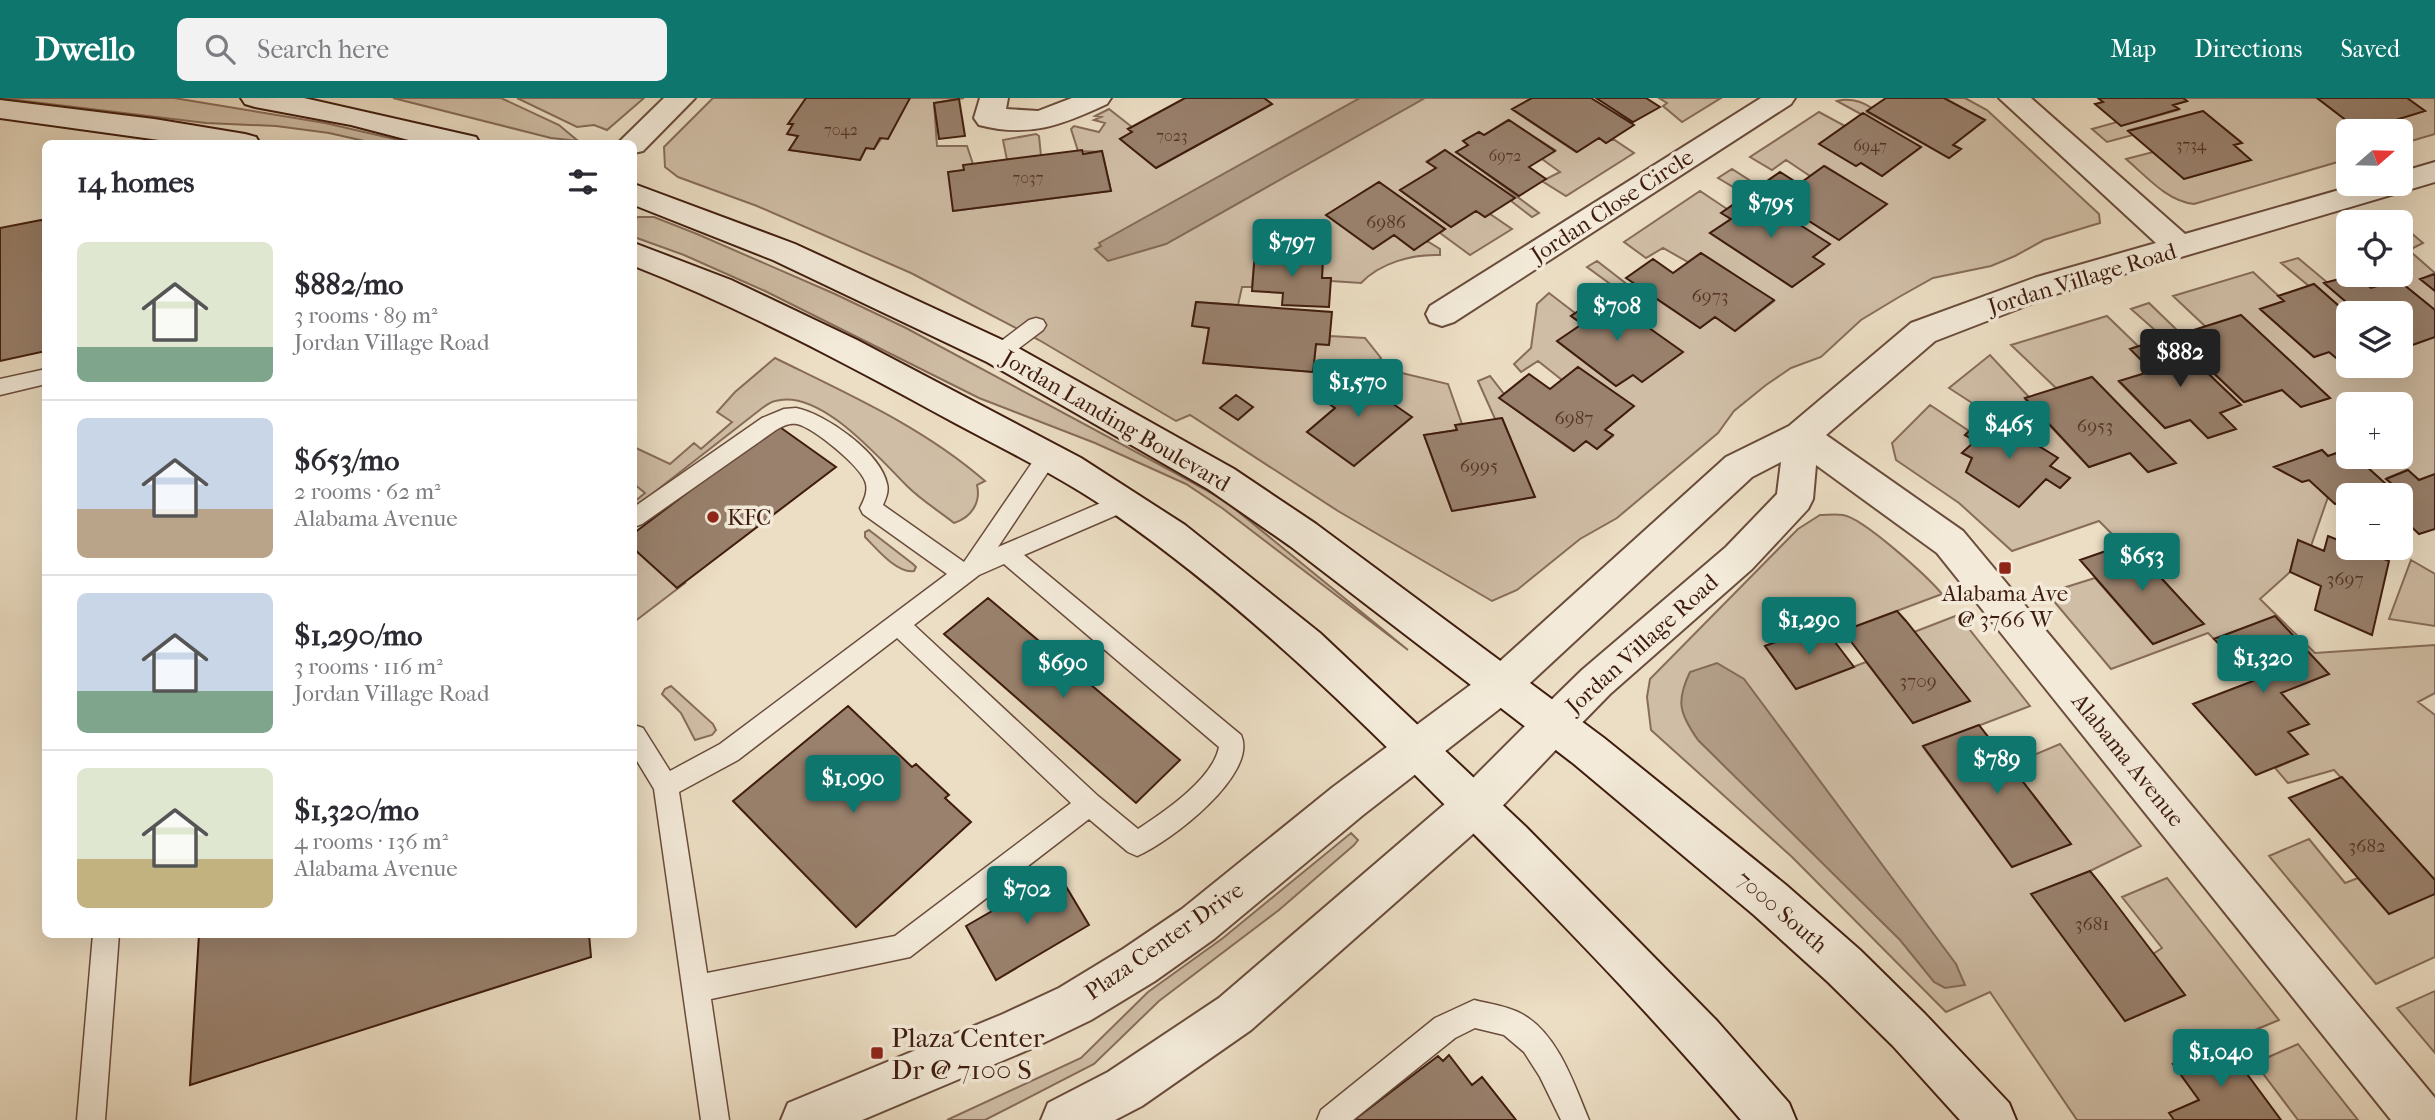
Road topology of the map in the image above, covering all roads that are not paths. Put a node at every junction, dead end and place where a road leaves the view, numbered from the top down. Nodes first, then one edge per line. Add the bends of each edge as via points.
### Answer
1 (255, 98) edge
2 (681, 98) edge
3 (1097, 98) edge
4 (1781, 98) edge
5 (2013, 98) edge
6 (992, 108) edge
7 (0, 109) edge
8 (222, 140) edge
9 (449, 140) edge
10 (636, 140) edge
11 (2435, 172) edge
12 (2413, 178) edge
13 (637, 195) edge
14 (2355, 196) edge
15 (2181, 248) junction
16 (637, 255) edge
17 (1442, 314) dead end
18 (1036, 325) dead end
19 (999, 353) junction
20 (42, 377) edge
21 (0, 387) edge
22 (1801, 436) junction
23 (1047, 457) junction
24 (1125, 502) junction
25 (637, 516) edge
26 (1006, 553) junction
27 (967, 571) junction
28 (898, 624) junction
29 (1502, 684) junction
30 (1554, 724) junction
31 (637, 741) edge
32 (1419, 750) junction
33 (666, 786) junction
34 (1089, 804) junction
35 (1475, 805) junction
36 (106, 938) edge
37 (696, 989) junction
38 (91, 1120) edge
39 (715, 1120) edge
40 (805, 1120) edge
41 (1065, 1120) edge
42 (1331, 1120) edge
43 (1575, 1120) edge
44 (1772, 1120) edge
45 (1992, 1120) edge
46 (2422, 1120) edge

1 - 9 street
2 - 10 street
3 - 6 street via 1038,120
4 - 17 street, Jordan Close Circle
5 - 15 street
7 - 8 street
11 - 12 street
13 - 19 street, Jordan Landing Boulevard via 784,252
14 - 15 street, Jordan Village Road
15 - 22 street, Jordan Village Road via 2048,285 1923,332
16 - 23 street via 780,316
18 - 19 lane
19 - 29 street, Jordan Landing Boulevard via 1221,480 1368,582
20 - 21 lane
22 - 29 street, Jordan Village Road via 1739,467
22 - 30 street, Jordan Village Road via 1795,499 1739,558
22 - 46 street, Alabama Avenue via 1950,542
23 - 24 street
23 - 27 lane
24 - 26 lane
24 - 32 street via 1225,578
25 - 27 lane via 769,424 793,416 813,421 866,466 877,484 872,508
26 - 27 lane
26 - 34 lane via 1232,743 1228,764 1182,814 1137,844
27 - 28 lane
28 - 33 lane via 729,752
28 - 34 lane
29 - 30 street, Jordan Landing Boulevard
29 - 32 street, Jordan Village Road
30 - 35 street, Jordan Village Road
30 - 45 street, 7000 South via 1703,843 1835,958
31 - 33 lane
32 - 35 street
32 - 40 street, Plaza Center Drive via 1348,801 1198,923 1075,1004
33 - 37 lane
34 - 37 lane via 901,948
35 - 41 street via 1235,1014 1125,1089
35 - 44 street via 1674,1010
36 - 38 lane
37 - 39 lane
42 - 43 lane via 1445,1028 1474,1014 1511,1024 1524,1035 1553,1071

